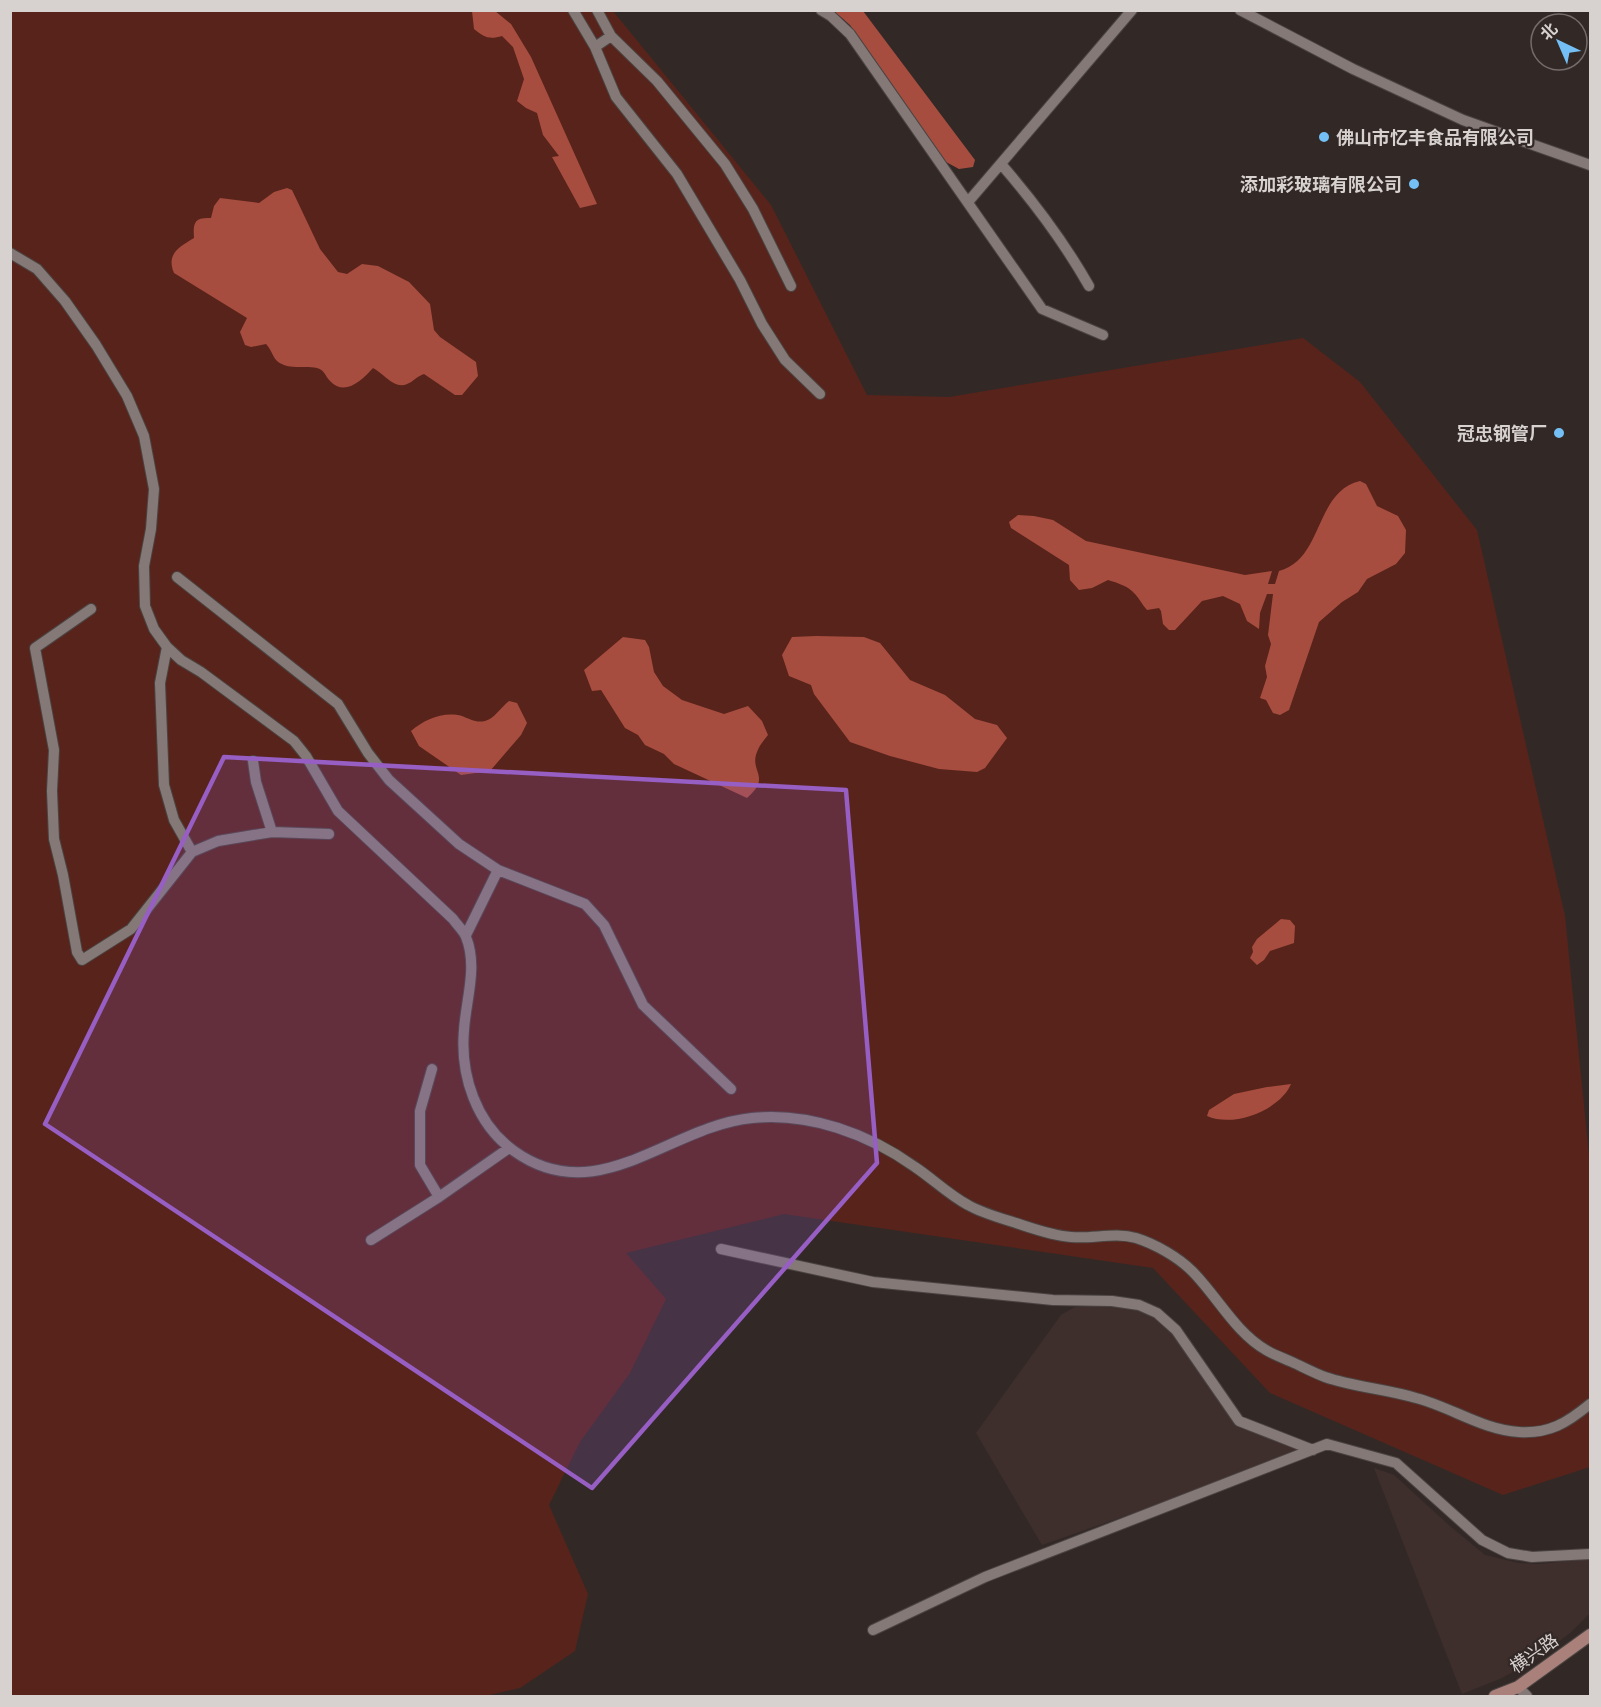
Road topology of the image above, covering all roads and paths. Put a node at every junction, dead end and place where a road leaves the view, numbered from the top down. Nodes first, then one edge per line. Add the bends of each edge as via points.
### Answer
1 (573, 10) edge
2 (597, 10) edge
3 (821, 10) edge
4 (1132, 10) edge
5 (1240, 10) edge
6 (1263, 10) edge
7 (1257, 20) junction
8 (611, 36) junction
9 (596, 47) junction
10 (1001, 164) junction
11 (1590, 165) edge
12 (968, 202) junction
13 (10, 254) edge
14 (791, 286) dead end
15 (1089, 286) dead end
16 (1103, 336) dead end
17 (820, 394) dead end
18 (177, 577) dead end
19 (91, 609) dead end
20 (167, 647) junction
21 (253, 761) dead end
22 (272, 832) junction
23 (329, 834) dead end
24 (192, 852) junction
25 (498, 870) junction
26 (466, 935) junction
27 (432, 1069) dead end
28 (731, 1089) dead end
29 (509, 1148) junction
30 (439, 1197) junction
31 (371, 1240) dead end
32 (721, 1249) dead end
33 (1590, 1404) edge
34 (1312, 1450) junction
35 (1590, 1554) edge
36 (873, 1630) dead end
37 (1590, 1635) edge
38 (1518, 1688) junction
39 (1495, 1696) edge
40 (1527, 1696) edge

1 - 9 street
2 - 8 street
3 - 12 street via 850,34
4 - 10 street
5 - 7 street
6 - 7 street
7 - 11 street via 1464,120
8 - 9 street
8 - 14 street via 657,81 725,164 753,209
9 - 17 street via 616,97 677,174 785,360
10 - 12 street
10 - 15 street via 1032,200
12 - 16 street via 1042,309
13 - 20 street via 37,269 65,301 127,396 144,436 154,489 152,529 144,566 145,606
18 - 25 street via 339,704 389,780 459,844
19 - 24 street via 35,648 54,750 54,839 77,952 82,960 131,929
20 - 24 street via 160,683 164,785 174,820
20 - 26 street via 294,741 338,811
21 - 22 street
22 - 23 street
22 - 24 street via 218,841
25 - 26 street
25 - 28 street via 585,904 604,925 643,1005
26 - 29 street via 472,967 464,1032 470,1091 477,1108
27 - 30 street via 420,1111 420,1165
29 - 30 street
29 - 33 street via 531,1163 587,1173 631,1162 717,1124 754,1118 805,1120 849,1131 891,1151 969,1206 1008,1220 1070,1237 1116,1235 1149,1243 1190,1269 1242,1330 1264,1349 1325,1377 1419,1398 1495,1429 1520,1432 1557,1428
30 - 31 street
32 - 34 street via 873,1282 1139,1305 1176,1330 1239,1421
34 - 35 street via 1326,1444 1396,1463 1482,1540 1508,1553 1532,1557
34 - 36 street via 985,1576
37 - 38 main road, 横兴路
38 - 39 main road, 横兴路
38 - 40 street

